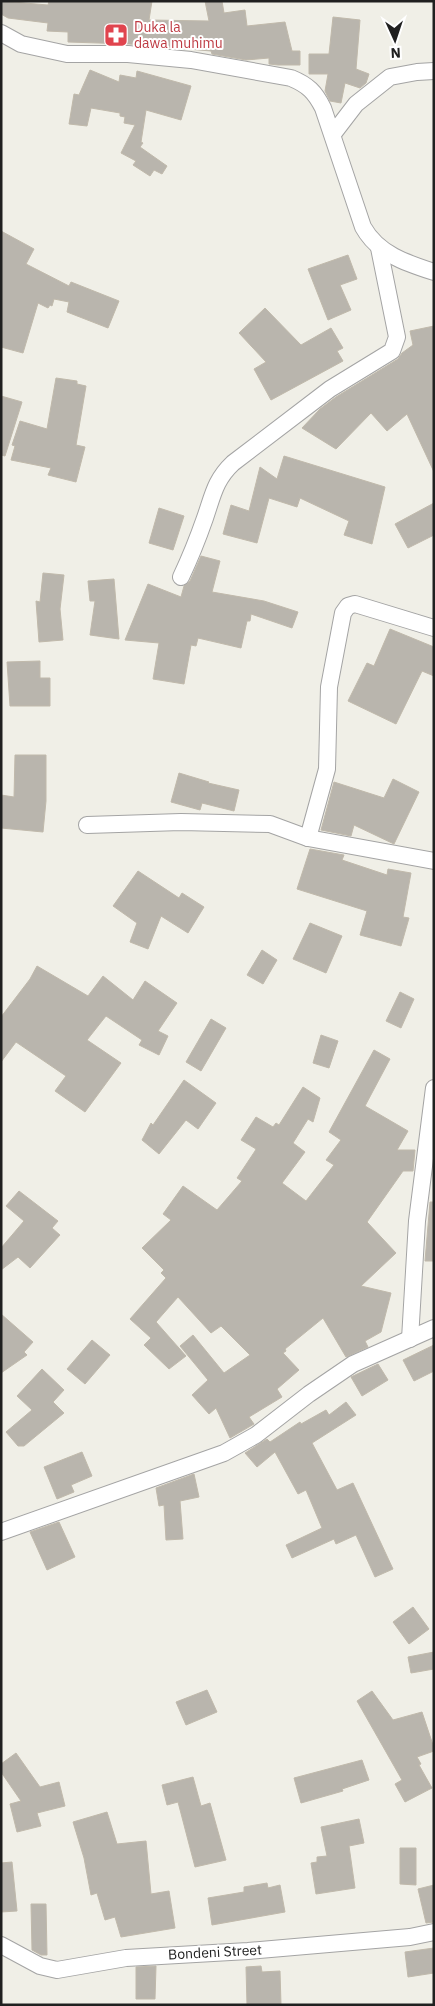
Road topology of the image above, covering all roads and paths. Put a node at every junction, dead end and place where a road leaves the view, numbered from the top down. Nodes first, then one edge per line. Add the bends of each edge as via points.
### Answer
1 (1, 33) edge
2 (434, 71) edge
3 (333, 134) junction
4 (379, 248) junction
5 (434, 272) edge
6 (182, 577) dead end
7 (434, 628) edge
8 (86, 825) dead end
9 (308, 838) junction
10 (434, 861) edge
11 (434, 1088) edge
12 (434, 1328) edge
13 (410, 1339) junction
14 (1, 1532) edge
15 (434, 1932) edge
16 (1, 1945) edge

1 - 3 street via 21,44 67,54 128,54 191,60 291,78 302,82 316,94
2 - 3 street via 390,77 356,104
3 - 4 street via 363,228
4 - 5 street
4 - 6 street via 397,337 392,351 330,389 223,472 216,483 206,518
7 - 9 street via 355,604 348,606 343,613 329,688 327,769
8 - 9 street via 270,824
9 - 10 street
11 - 13 street via 417,1221
12 - 13 street
13 - 14 street via 353,1364 256,1435 224,1454
15 - 16 street, Bondeni Street via 248,1951 126,1958 57,1970 40,1966

